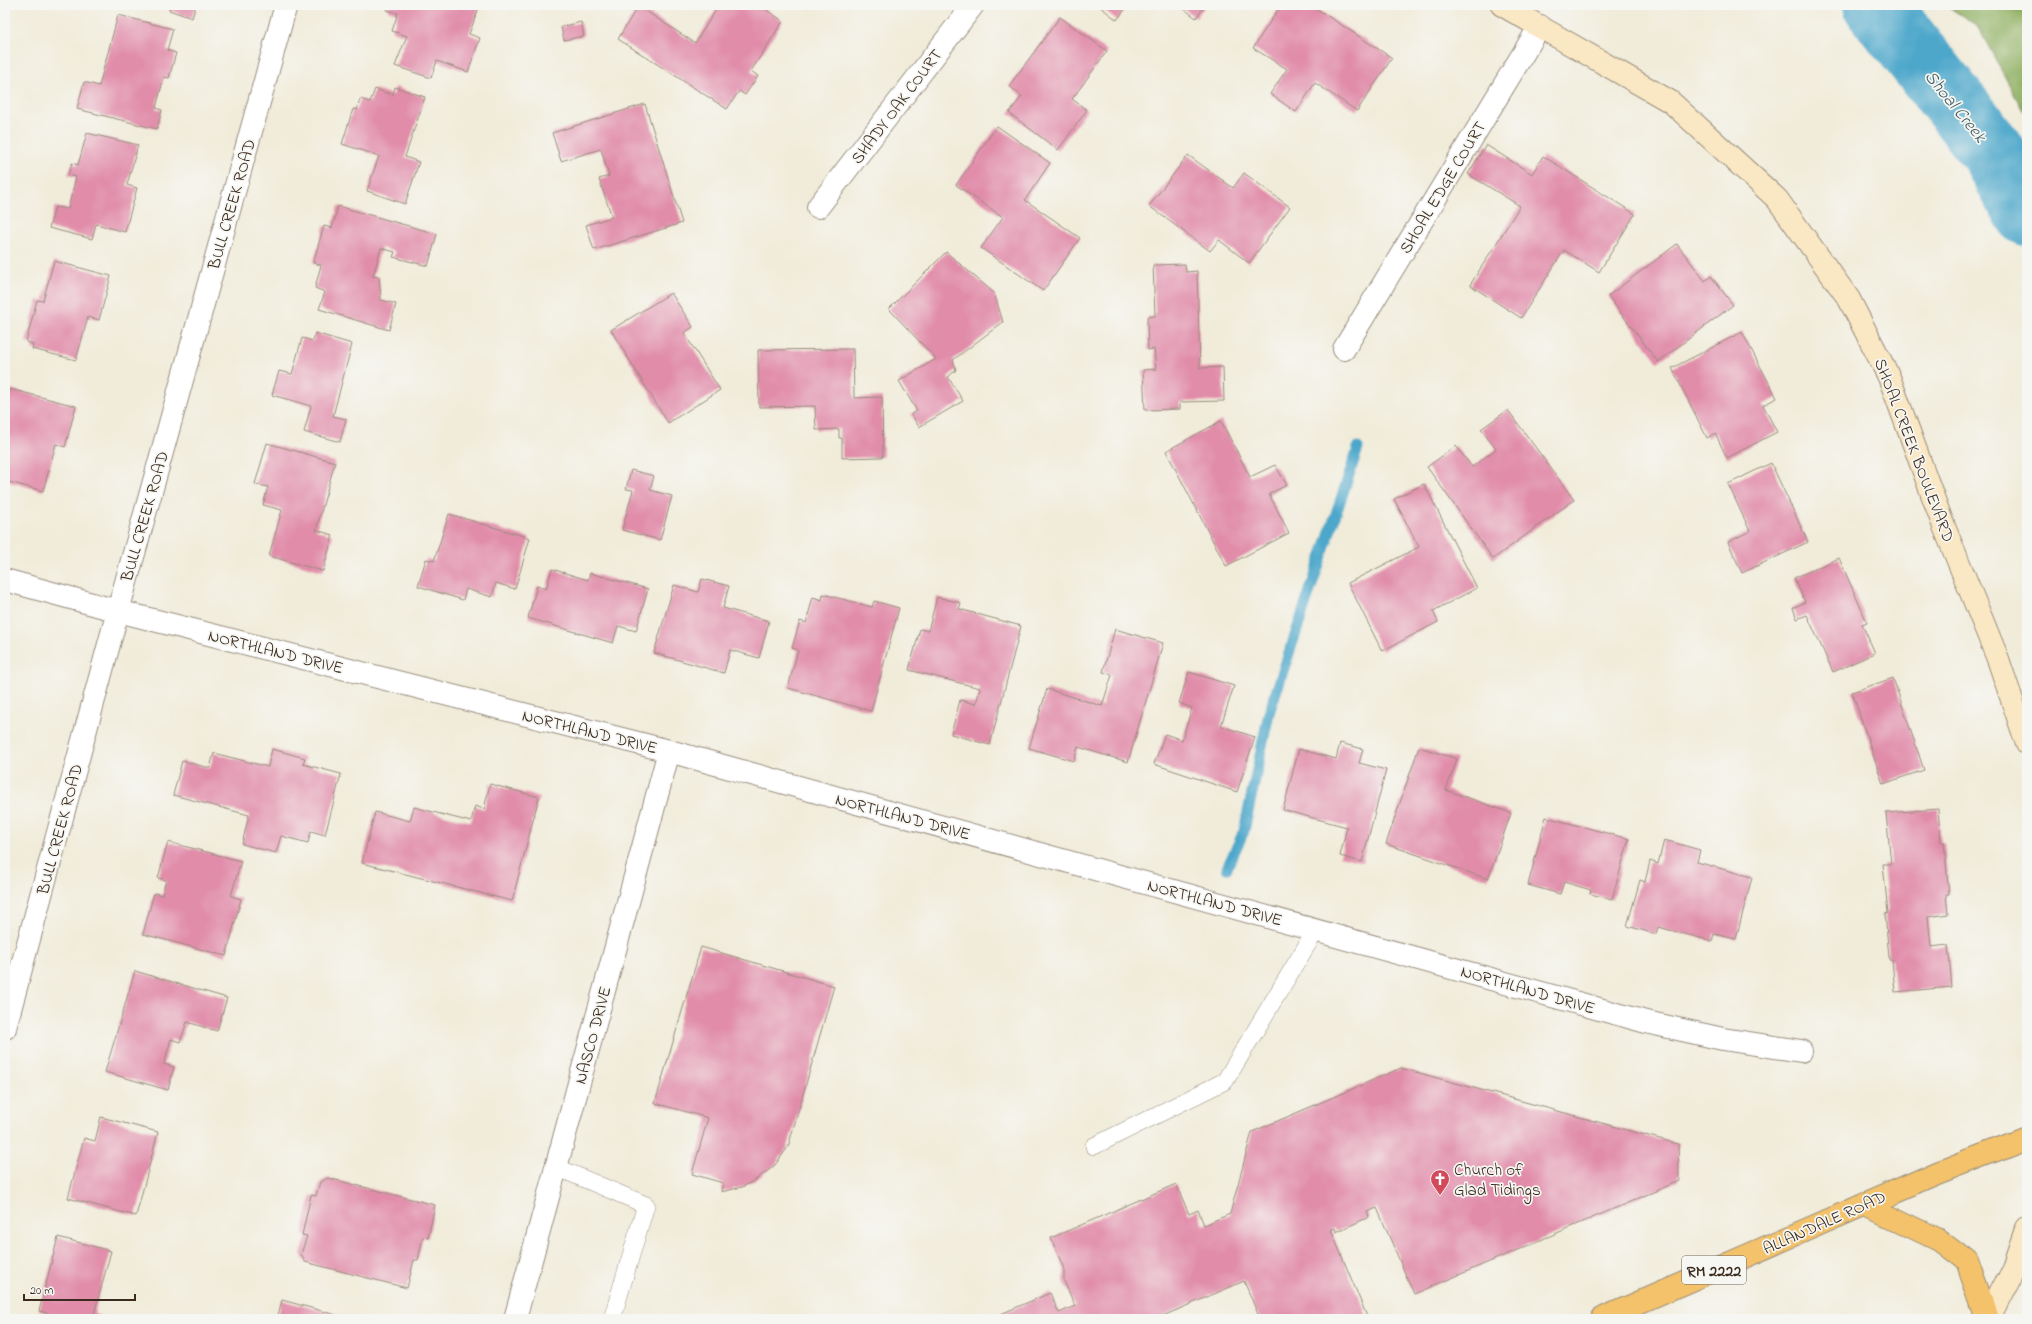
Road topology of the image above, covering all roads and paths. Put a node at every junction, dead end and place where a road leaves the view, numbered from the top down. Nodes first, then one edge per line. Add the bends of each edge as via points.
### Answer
1 (286, 5) edge
2 (973, 5) edge
3 (1502, 5) edge
4 (1540, 26) junction
5 (818, 207) dead end
6 (1344, 349) dead end
7 (5, 580) edge
8 (118, 611) junction
9 (2027, 744) edge
10 (669, 751) junction
11 (1316, 930) junction
12 (5, 1028) edge
13 (1801, 1051) dead end
14 (2027, 1138) edge
15 (1094, 1146) dead end
16 (556, 1167) junction
17 (1864, 1204) junction
18 (2027, 1229) edge
19 (515, 1319) edge
20 (612, 1319) edge
21 (1601, 1319) edge
22 (1988, 1319) edge

1 - 8 street, BULL CREEK ROAD
2 - 5 street, SHADY OAK COURT
3 - 4 street, SHOAL CREEK BOULEVARD
4 - 6 street, SHOAL EDGE COURT
4 - 9 street, SHOAL CREEK BOULEVARD via 1671,102 1777,199 1849,299 1890,377 1943,524 1998,659
7 - 8 street, NORTHLAND DRIVE
8 - 10 street, NORTHLAND DRIVE
8 - 12 street, BULL CREEK ROAD
10 - 11 street, NORTHLAND DRIVE
10 - 16 street, NASCO DRIVE
11 - 13 street, NORTHLAND DRIVE via 1646,1022 1723,1039
11 - 15 lane via 1225,1081
14 - 17 main road, ALLANDALE ROAD / RM 2222
16 - 19 street, NASCO DRIVE
16 - 20 lane via 646,1205
17 - 21 main road, ALLANDALE ROAD / RM 2222
17 - 22 main road via 1937,1239 1967,1262
18 - 22 street via 2014,1267

